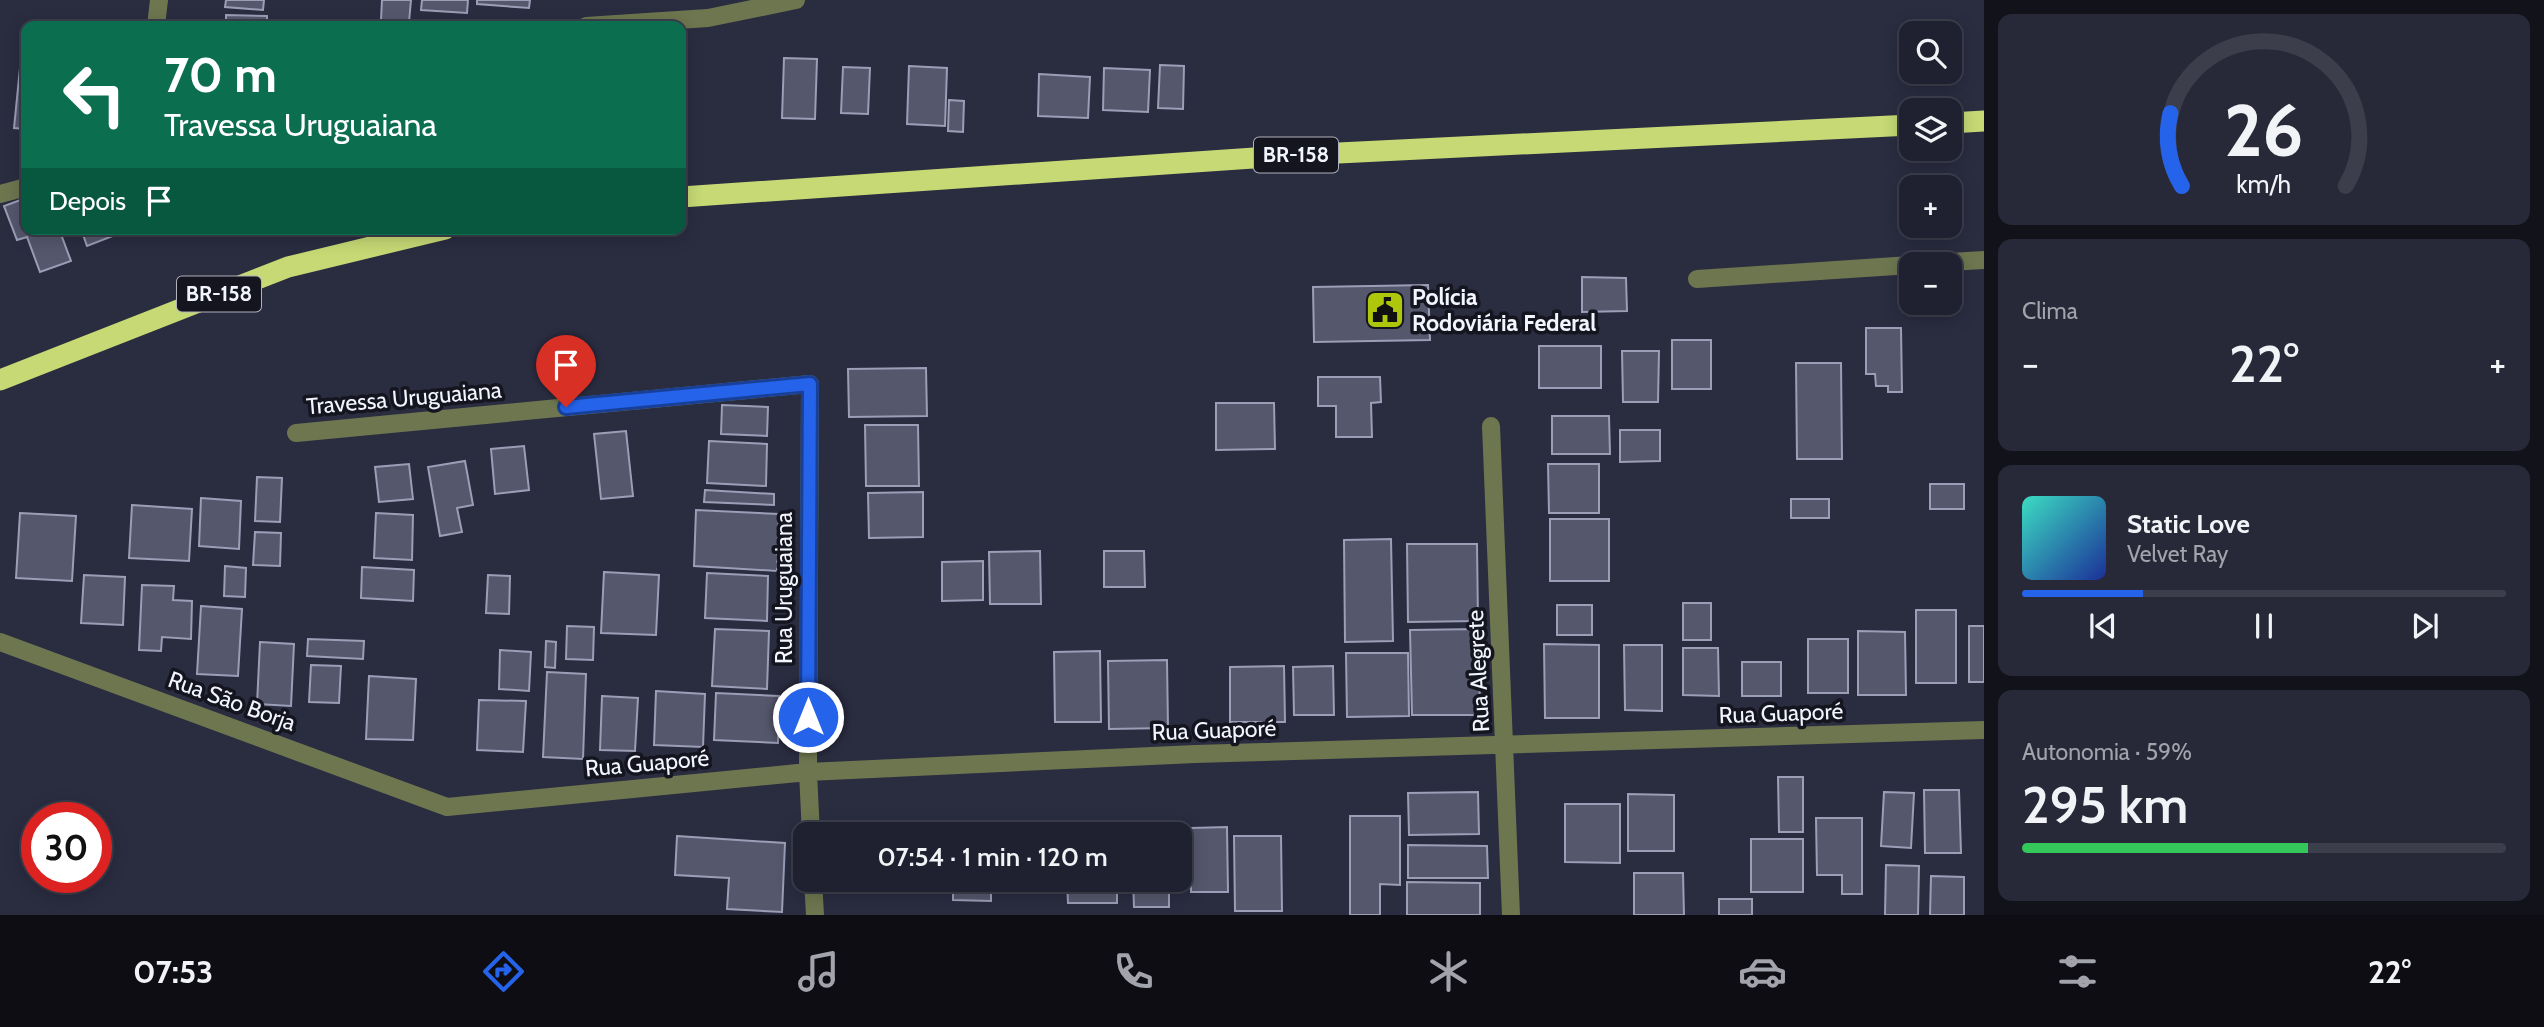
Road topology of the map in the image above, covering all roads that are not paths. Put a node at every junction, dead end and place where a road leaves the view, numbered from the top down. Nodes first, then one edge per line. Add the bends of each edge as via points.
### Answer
1 (159, 0) edge
2 (796, 0) edge
3 (157, 21) edge
4 (662, 21) edge
5 (1984, 121) edge
6 (1962, 122) edge
7 (1899, 126) edge
8 (21, 188) edge
9 (0, 194) edge
10 (686, 197) edge
11 (420, 235) edge
12 (1984, 260) edge
13 (1962, 261) edge
14 (1899, 265) edge
15 (1697, 279) dead end
16 (0, 380) edge
17 (810, 384) joint
18 (1491, 426) dead end
19 (296, 433) dead end
20 (0, 642) edge
21 (1984, 730) edge
22 (1506, 747) junction
23 (808, 772) junction
24 (447, 807) joint
25 (810, 822) edge
26 (814, 892) edge
27 (815, 915) edge
28 (1511, 915) edge

1 - 3 street
2 - 4 street via 708,18
5 - 6 highway
7 - 10 highway, BR-158 via 1298,155
8 - 9 street
11 - 16 highway, BR-158 via 288,267
12 - 13 street
14 - 15 street
17 - 19 street, Travessa Uruguaiana
17 - 23 street, Rua Uruguaiana
18 - 22 street, Rua Alegrete
20 - 24 street, Rua São Borja
21 - 22 street, Rua Guaporé
22 - 23 street, Rua Guaporé via 1195,754
22 - 28 street, Rua Alegrete
23 - 24 street, Rua Guaporé
23 - 25 street, Rua Uruguaiana
26 - 27 street

